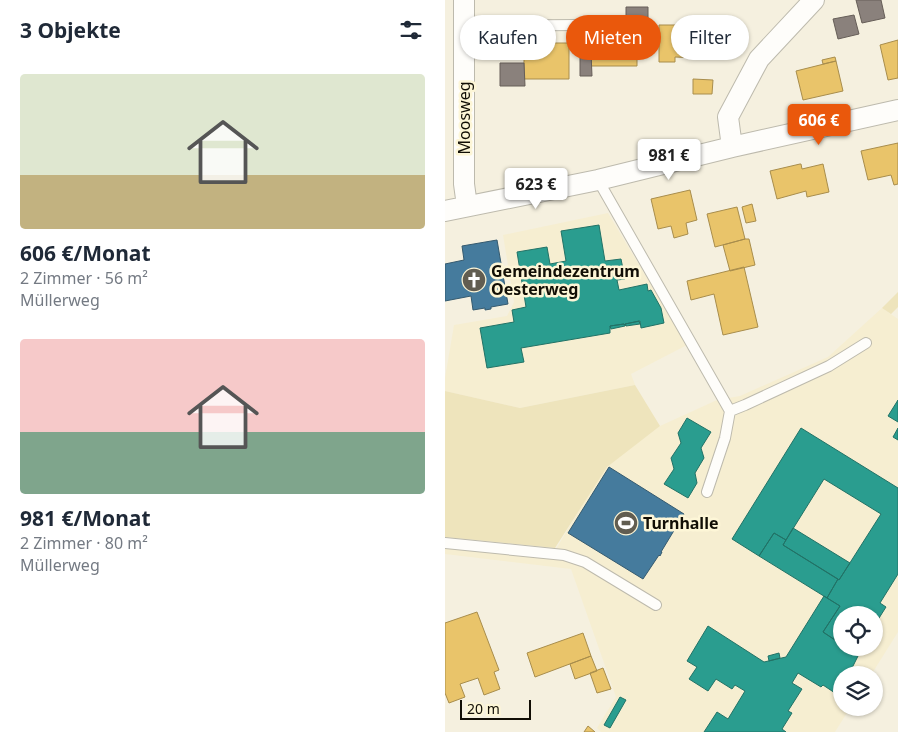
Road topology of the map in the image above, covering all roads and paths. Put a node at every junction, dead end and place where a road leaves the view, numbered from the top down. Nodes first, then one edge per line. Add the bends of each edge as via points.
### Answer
1 (464, 0) edge
2 (813, 0) edge
3 (464, 15) edge
4 (464, 60) edge
5 (898, 110) edge
6 (732, 147) junction
7 (598, 180) junction
8 (467, 206) junction
9 (445, 210) edge
10 (866, 343) dead end
11 (730, 411) junction
12 (707, 492) dead end
13 (445, 543) edge
14 (656, 605) dead end

1 - 3 street, Moosweg
2 - 6 street via 759,58 728,117
4 - 8 street, Moosweg via 464,184
5 - 6 street
6 - 7 street
7 - 8 street
7 - 11 lane
8 - 9 street
10 - 11 lane via 829,366
11 - 12 lane via 725,438
13 - 14 lane via 564,555 585,562

